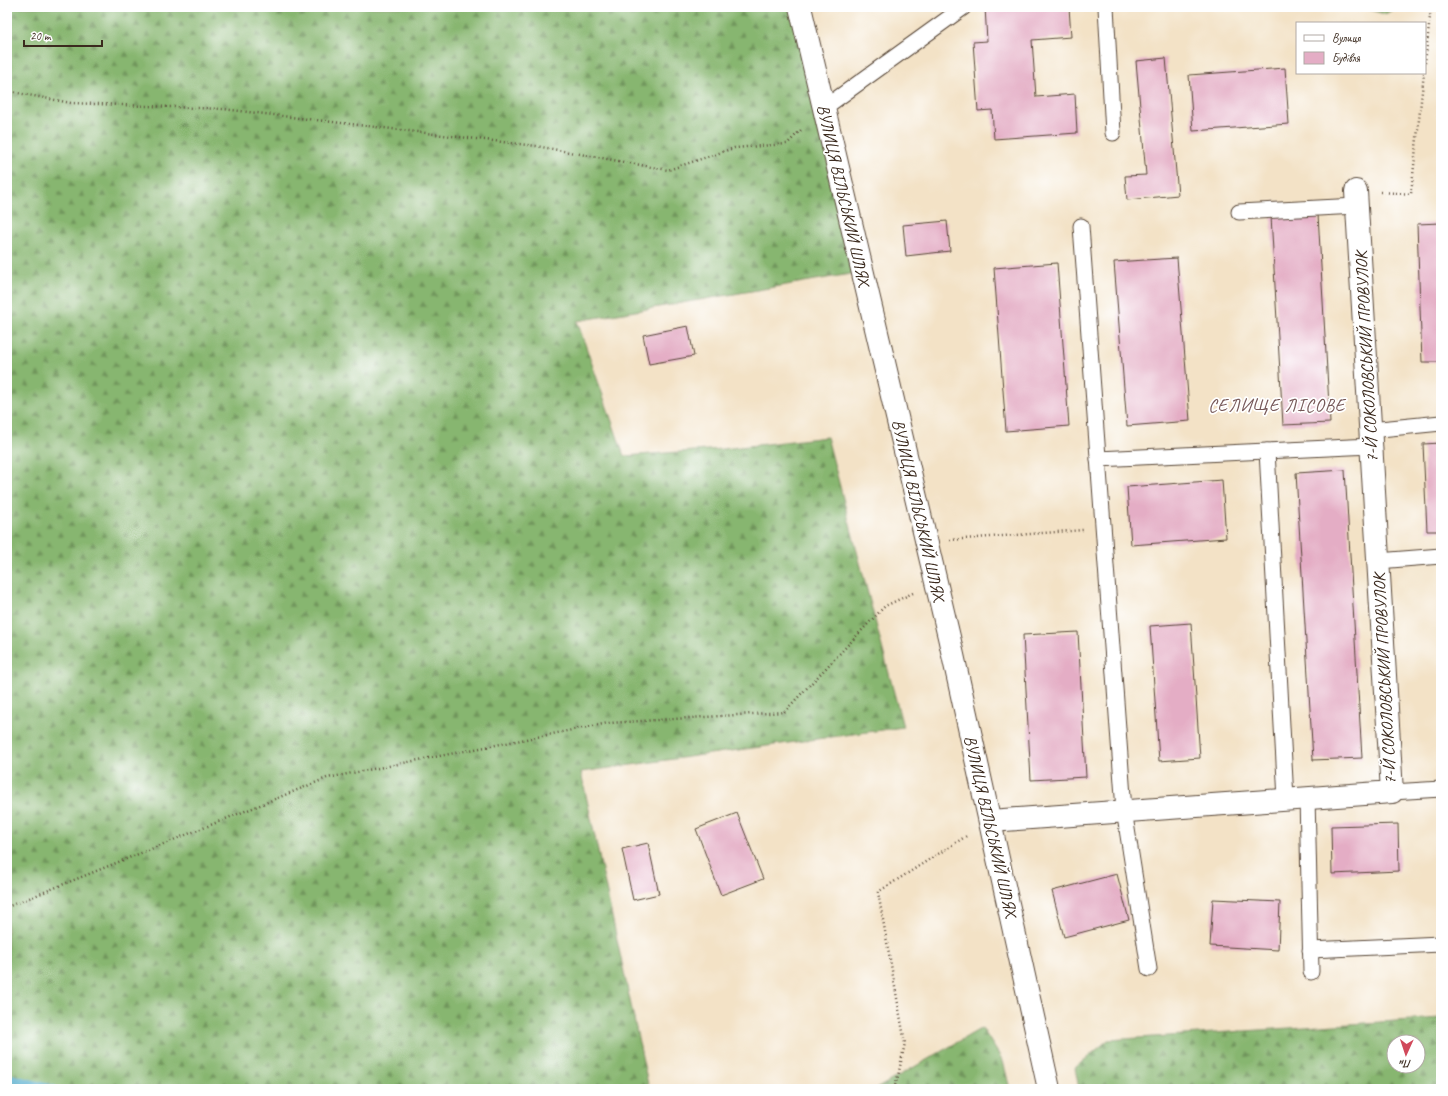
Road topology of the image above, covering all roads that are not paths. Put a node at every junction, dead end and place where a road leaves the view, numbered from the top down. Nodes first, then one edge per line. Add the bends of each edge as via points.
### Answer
1 (800, 7) edge
2 (964, 7) edge
3 (1106, 7) edge
4 (824, 108) junction
5 (1113, 133) dead end
6 (1356, 198) joint
7 (1239, 212) dead end
8 (1081, 226) dead end
9 (1441, 423) edge
10 (1371, 438) junction
11 (1267, 451) junction
12 (1098, 459) junction
13 (1441, 556) edge
14 (1378, 561) junction
15 (1441, 789) edge
16 (1392, 792) junction
17 (1297, 798) junction
18 (1124, 810) junction
19 (990, 821) junction
20 (1441, 944) edge
21 (1310, 950) junction
22 (1149, 969) dead end
23 (1311, 972) dead end
24 (1050, 1089) edge

1 - 4 street, ВУЛИЦЯ ВІЛЬСЬКИЙ ШЛЯХ
2 - 4 lane
3 - 5 lane
4 - 19 street, ВУЛИЦЯ ВІЛЬСЬКИЙ ШЛЯХ
6 - 7 lane
6 - 10 street, 7-Й СОКОЛОВСЬКИЙ ПРОВУЛОК
8 - 12 lane
9 - 10 lane
10 - 11 lane
10 - 14 street, 7-Й СОКОЛОВСЬКИЙ ПРОВУЛОК
11 - 12 lane
11 - 17 lane
12 - 18 lane
13 - 14 lane
14 - 16 street, 7-Й СОКОЛОВСЬКИЙ ПРОВУЛОК
15 - 16 lane
16 - 17 street, 7-Й СОКОЛОВСЬКИЙ ПРОВУЛОК
17 - 18 street, 7-Й СОКОЛОВСЬКИЙ ПРОВУЛОК
17 - 21 lane
18 - 19 street, 7-Й СОКОЛОВСЬКИЙ ПРОВУЛОК
18 - 22 lane
19 - 24 street, ВУЛИЦЯ ВІЛЬСЬКИЙ ШЛЯХ
20 - 21 lane
21 - 23 lane

